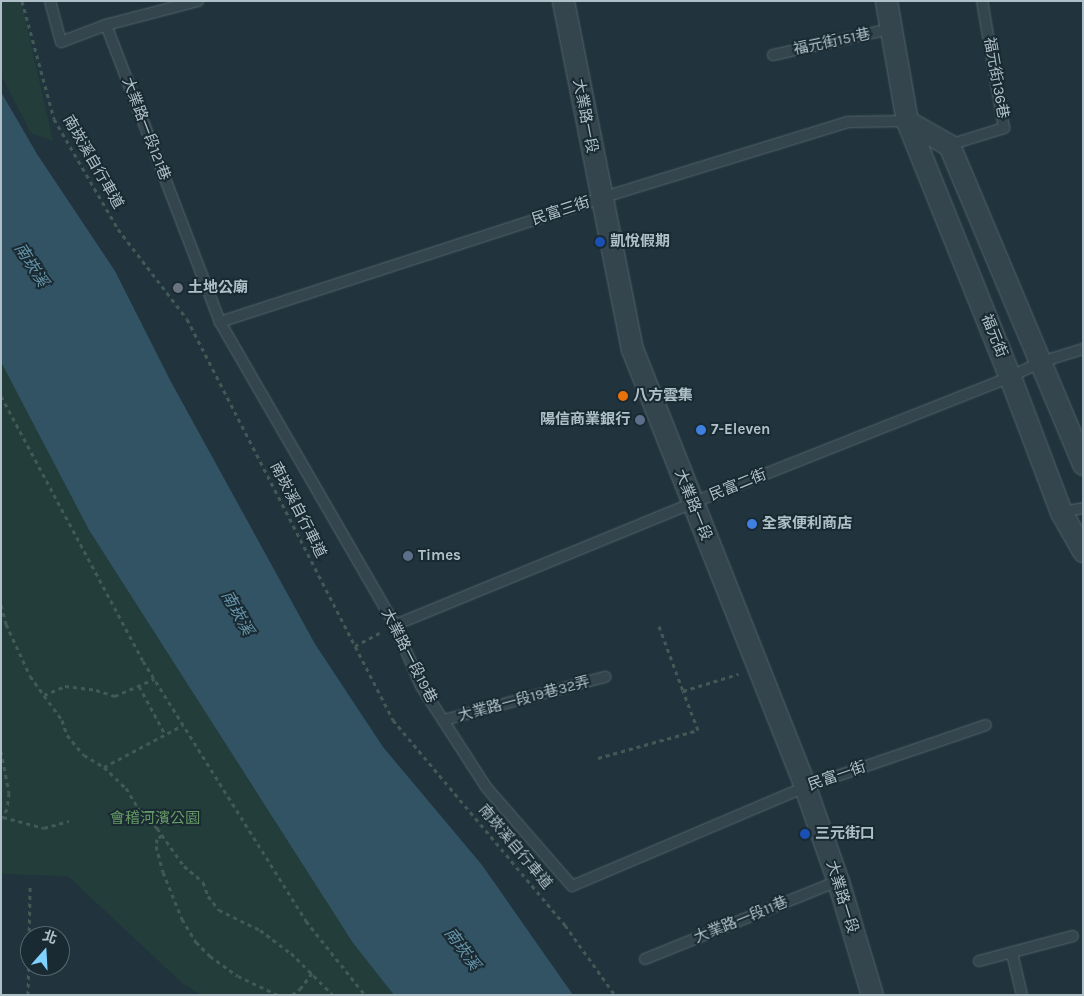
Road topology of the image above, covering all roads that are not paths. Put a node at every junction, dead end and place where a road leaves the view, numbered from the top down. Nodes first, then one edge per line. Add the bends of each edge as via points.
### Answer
1 (50, 1) edge
2 (198, 1) edge
3 (563, 1) edge
4 (886, 1) edge
5 (982, 1) edge
6 (106, 25) junction
7 (890, 29) junction
8 (773, 55) dead end
9 (907, 121) junction
10 (949, 145) junction
11 (600, 198) junction
12 (220, 322) junction
13 (1083, 349) edge
14 (1041, 362) junction
15 (1010, 377) junction
16 (1083, 464) edge
17 (692, 503) junction
18 (1083, 508) edge
19 (1061, 512) junction
20 (1083, 551) edge
21 (396, 625) junction
22 (605, 677) dead end
23 (444, 720) junction
24 (986, 725) dead end
25 (806, 787) junction
26 (692, 835) joint
27 (838, 881) junction
28 (1073, 936) dead end
29 (1012, 952) junction
30 (645, 959) dead end
31 (979, 961) dead end
32 (872, 995) edge
33 (1022, 995) edge

1 - 6 lane via 60,42
2 - 6 lane
3 - 11 street, 大業路一段
4 - 7 street, 福元街
5 - 10 lane, 福元街136巷 via 1004,128
6 - 12 lane, 大業路一段121巷
7 - 8 lane, 福元街151巷
7 - 9 street, 福元街
9 - 10 street
9 - 11 lane, 民富三街 via 848,122
9 - 15 street, 福元街
10 - 14 street
11 - 12 lane, 民富三街
11 - 17 street, 大業路一段 via 632,349
12 - 21 lane, 大業路一段19巷
13 - 14 lane, 民富二街
14 - 15 lane, 民富二街
14 - 16 street
15 - 17 lane, 民富二街
15 - 19 street, 福元街
17 - 21 lane, 民富二街
17 - 25 street, 大業路一段
18 - 19 lane
19 - 20 street, 福元街
21 - 23 lane, 大業路一段19巷 via 421,686
22 - 23 lane, 大業路一段19巷32弄
23 - 26 lane, 大業路一段19巷 via 486,787 572,886
24 - 25 lane, 民富一街
25 - 26 lane, 民富一街
25 - 27 street, 大業路一段
27 - 30 lane, 大業路一段11巷
27 - 32 street, 大業路一段
28 - 29 lane
29 - 31 lane
29 - 33 lane

